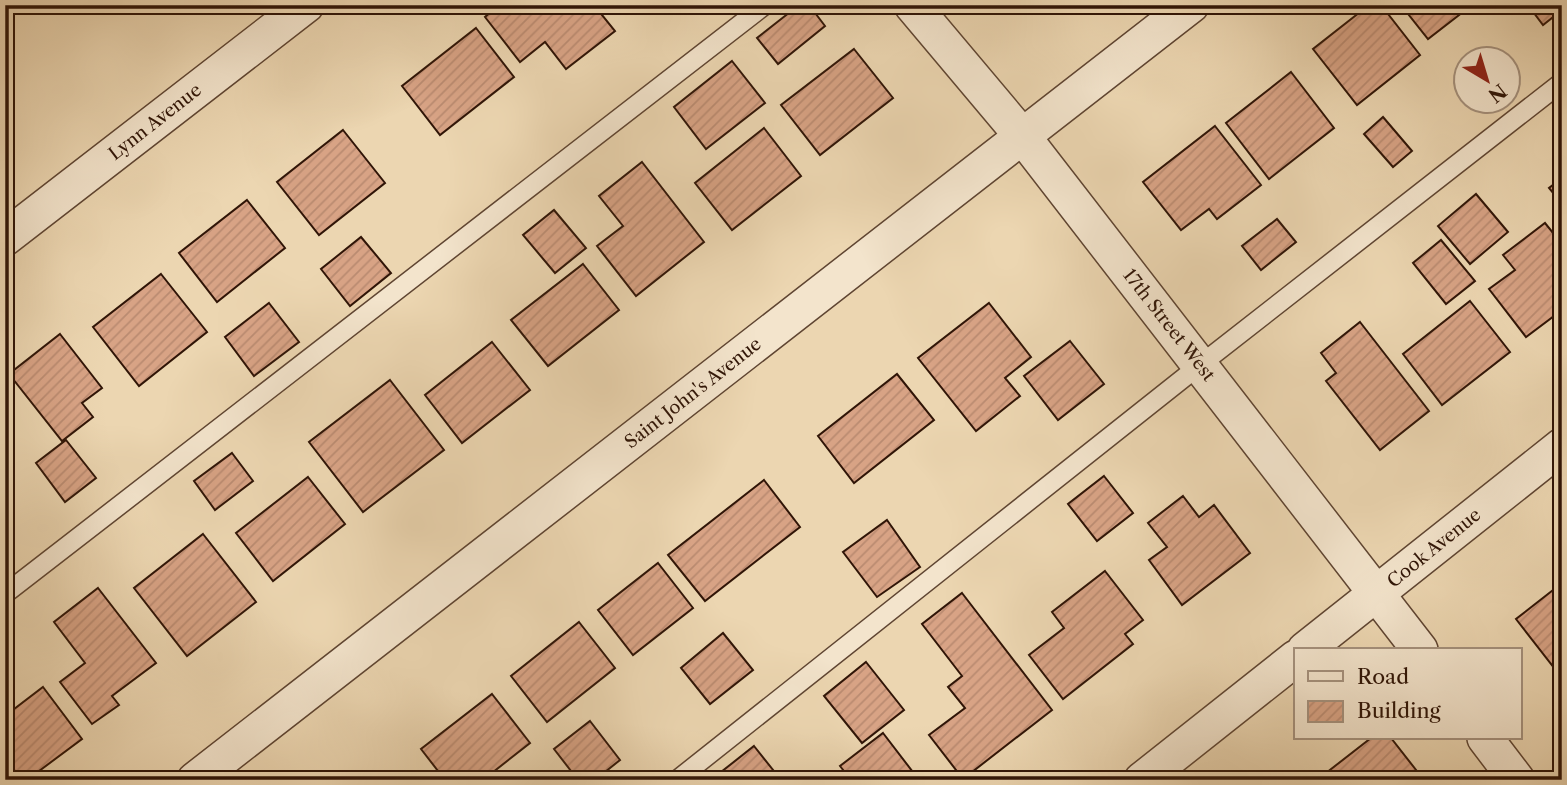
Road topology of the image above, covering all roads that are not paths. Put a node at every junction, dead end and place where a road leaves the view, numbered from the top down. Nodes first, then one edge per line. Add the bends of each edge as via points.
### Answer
1 (306, 5) edge
2 (765, 5) edge
3 (912, 5) edge
4 (1191, 5) edge
5 (1562, 82) edge
6 (1023, 137) junction
7 (5, 238) edge
8 (1200, 365) junction
9 (1562, 446) edge
10 (1377, 593) junction
11 (5, 594) edge
12 (1308, 648) edge
13 (1418, 648) edge
14 (1294, 660) edge
15 (1487, 740) edge
16 (195, 780) edge
17 (677, 780) edge
18 (1142, 780) edge
19 (1517, 780) edge

1 - 7 street, Lynn Avenue
2 - 11 lane
3 - 6 street, 17th Street West
4 - 6 street, Saint John's Avenue
5 - 8 lane
6 - 8 street, 17th Street West
6 - 16 street, Saint John's Avenue
8 - 10 street, 17th Street West
8 - 17 lane
9 - 10 street, Cook Avenue
10 - 12 street, Cook Avenue
10 - 13 street, 17th Street West
14 - 18 street
15 - 19 street

